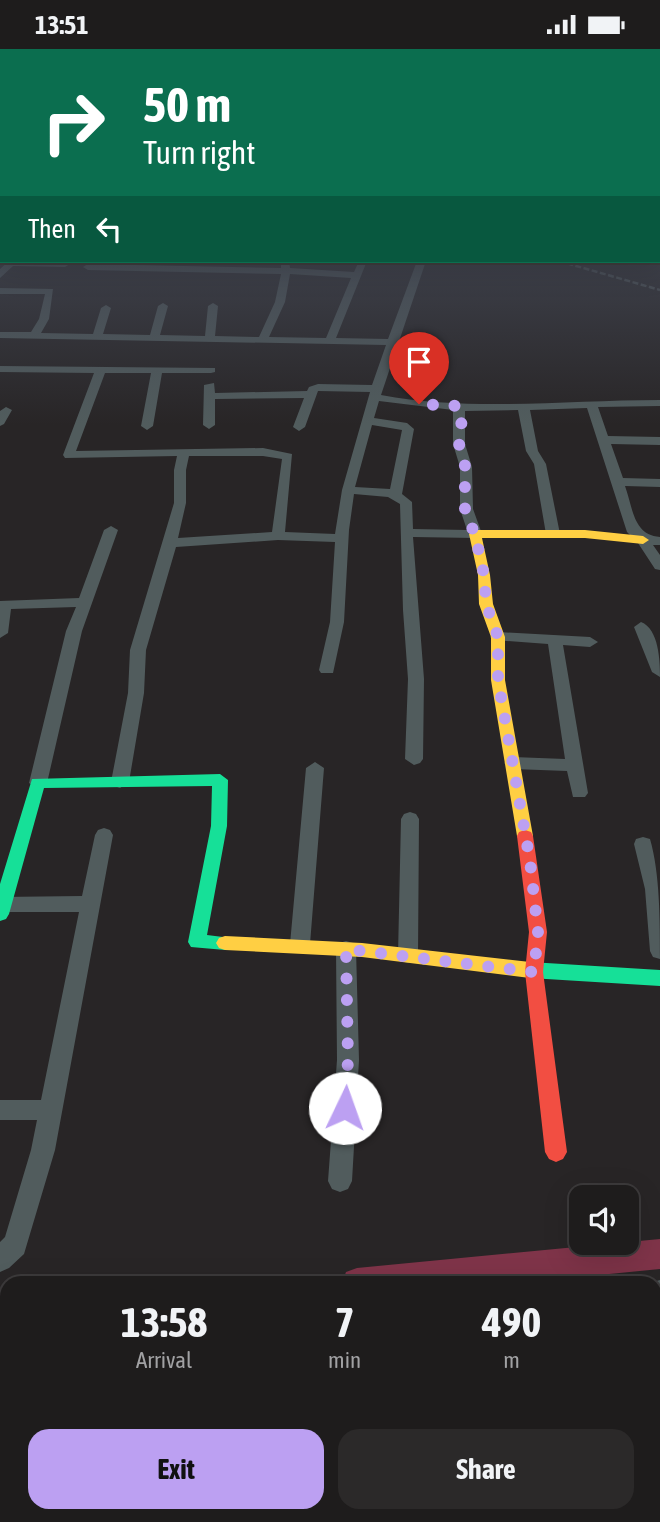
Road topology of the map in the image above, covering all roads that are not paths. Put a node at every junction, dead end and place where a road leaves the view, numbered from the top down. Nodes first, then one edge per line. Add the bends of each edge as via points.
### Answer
1 (282, 287) edge
2 (351, 287) edge
3 (413, 287) edge
4 (0, 291) edge
5 (163, 306) dead end
6 (213, 306) dead end
7 (106, 307) dead end
8 (0, 335) edge
9 (34, 336) junction
10 (97, 337) junction
11 (154, 337) junction
12 (210, 338) junction
13 (263, 339) junction
14 (330, 340) junction
15 (393, 342) junction
16 (0, 369) edge
17 (157, 370) junction
18 (100, 371) junction
19 (376, 393) junction
20 (311, 394) junction
21 (210, 396) junction
22 (660, 403) edge
23 (592, 405) junction
24 (458, 406) junction
25 (523, 406) junction
26 (6, 410) dead end
27 (368, 421) junction
28 (0, 422) edge
29 (209, 425) dead end
30 (147, 426) dead end
31 (299, 427) dead end
32 (604, 440) junction
33 (660, 441) edge
34 (184, 452) junction
35 (619, 482) junction
36 (660, 483) edge
37 (348, 490) junction
38 (395, 496) junction
39 (111, 530) dead end
40 (406, 533) junction
41 (475, 534) junction
42 (553, 534) junction
43 (278, 536) junction
44 (342, 538) junction
45 (643, 540) junction
46 (660, 541) edge
47 (170, 543) junction
48 (660, 566) edge
49 (86, 602) junction
50 (2, 605) edge
51 (641, 627) dead end
52 (0, 633) edge
53 (498, 637) junction
54 (555, 640) junction
55 (590, 642) dead end
56 (327, 670) dead end
57 (660, 673) edge
58 (414, 759) dead end
59 (513, 762) junction
60 (575, 765) junction
61 (315, 768) dead end
62 (120, 782) junction
63 (38, 783) junction
64 (579, 793) dead end
65 (410, 819) dead end
66 (104, 835) dead end
67 (643, 844) dead end
68 (89, 904) junction
69 (1, 909) edge
70 (300, 944) junction
71 (346, 949) junction
72 (660, 951) edge
73 (408, 955) junction
74 (534, 972) junction
75 (660, 978) edge
76 (0, 1110) edge
77 (50, 1110) junction
78 (556, 1152) dead end
79 (340, 1181) dead end
80 (0, 1259) edge

1 - 13 street via 276,317
2 - 14 street
3 - 15 street
4 - 9 street via 50,291 44,319
5 - 11 street
6 - 12 street
7 - 10 street
8 - 9 street
9 - 10 street
10 - 11 street
11 - 12 street
12 - 13 street
13 - 14 street
14 - 15 street
15 - 19 street
16 - 18 street
17 - 18 street
17 - 21 street via 211,365
17 - 30 street
18 - 34 street via 69,455
19 - 20 street via 318,387
19 - 24 street via 392,401
19 - 27 street
20 - 21 street
20 - 31 street
21 - 29 street
22 - 23 street
23 - 25 street
23 - 32 street
24 - 25 street
24 - 41 street via 462,417 459,447 466,469 464,502
25 - 42 street
26 - 28 street
27 - 37 street
27 - 38 street via 408,429
32 - 33 street
32 - 35 street
34 - 43 street via 263,452 288,457
34 - 47 street via 180,503
35 - 36 street
35 - 45 street via 634,532
37 - 38 street
37 - 44 street
38 - 40 street via 406,502
39 - 49 street
40 - 41 street
40 - 58 street via 416,680
41 - 42 street
41 - 53 street via 486,604
42 - 45 street
43 - 44 street
43 - 47 street
44 - 56 street via 337,622
45 - 46 street
45 - 48 street
47 - 62 street via 138,650
49 - 50 street
49 - 63 street via 74,631
50 - 52 street
51 - 57 street
53 - 54 street
53 - 59 street via 498,680
54 - 55 street
54 - 60 street
59 - 60 street
59 - 74 street via 538,932
60 - 64 street
61 - 70 street
62 - 63 street
62 - 70 street via 220,780 219,825 197,942
63 - 69 street
65 - 73 street
66 - 68 street
67 - 72 street via 655,889
68 - 69 street
68 - 77 street
70 - 71 street
71 - 73 street
71 - 79 street via 348,1060
73 - 74 street
74 - 75 street
74 - 78 street
76 - 77 street
77 - 80 street via 15,1245

